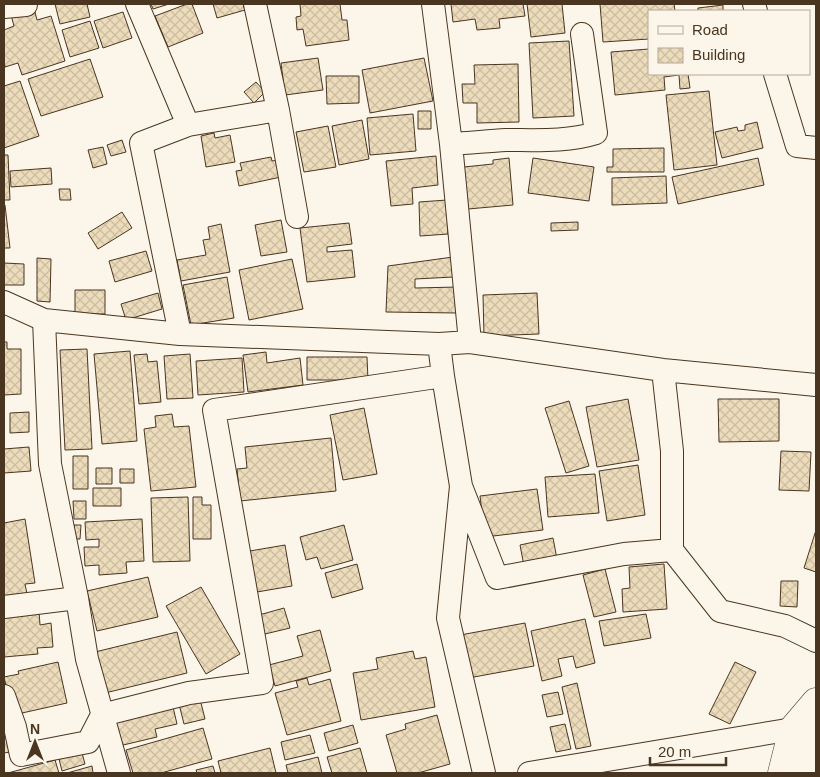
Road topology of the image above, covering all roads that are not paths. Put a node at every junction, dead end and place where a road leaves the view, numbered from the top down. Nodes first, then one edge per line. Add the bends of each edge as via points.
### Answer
1 (26, 4) edge
2 (137, 4) edge
3 (255, 4) edge
4 (433, 4) edge
5 (4, 7) edge
6 (582, 34) dead end
7 (775, 75) edge
8 (278, 110) junction
9 (188, 124) junction
10 (451, 144) junction
11 (816, 148) edge
12 (297, 218) dead end
13 (4, 302) edge
14 (44, 320) junction
15 (180, 334) junction
16 (470, 342) junction
17 (439, 344) junction
18 (663, 370) junction
19 (443, 376) junction
20 (816, 384) edge
21 (460, 486) junction
22 (672, 550) junction
23 (77, 598) junction
24 (4, 607) edge
25 (816, 641) edge
26 (4, 696) edge
27 (816, 702) edge
28 (102, 715) junction
29 (805, 731) edge
30 (120, 773) edge
31 (484, 773) edge
32 (529, 773) edge
33 (782, 773) edge
34 (802, 773) edge

1 - 5 street
2 - 9 street
3 - 8 street
4 - 10 street
6 - 10 street via 596,133 544,140
7 - 11 street via 797,146
8 - 9 street
8 - 12 street
9 - 15 street via 142,143
10 - 16 street
13 - 14 street
14 - 15 street
14 - 23 street via 50,464
15 - 17 street
16 - 17 street
16 - 18 street
17 - 19 street
18 - 20 street
18 - 22 street via 672,451
19 - 21 street
19 - 28 street via 214,410 262,683 189,693
21 - 22 street via 497,578 624,554
21 - 31 street via 448,618
22 - 25 street via 720,611 785,626
23 - 24 street
23 - 28 street via 87,659
26 - 28 street via 21,755 88,742
27 - 29 main road
28 - 30 street
29 - 32 street
29 - 33 main road
29 - 34 main road

